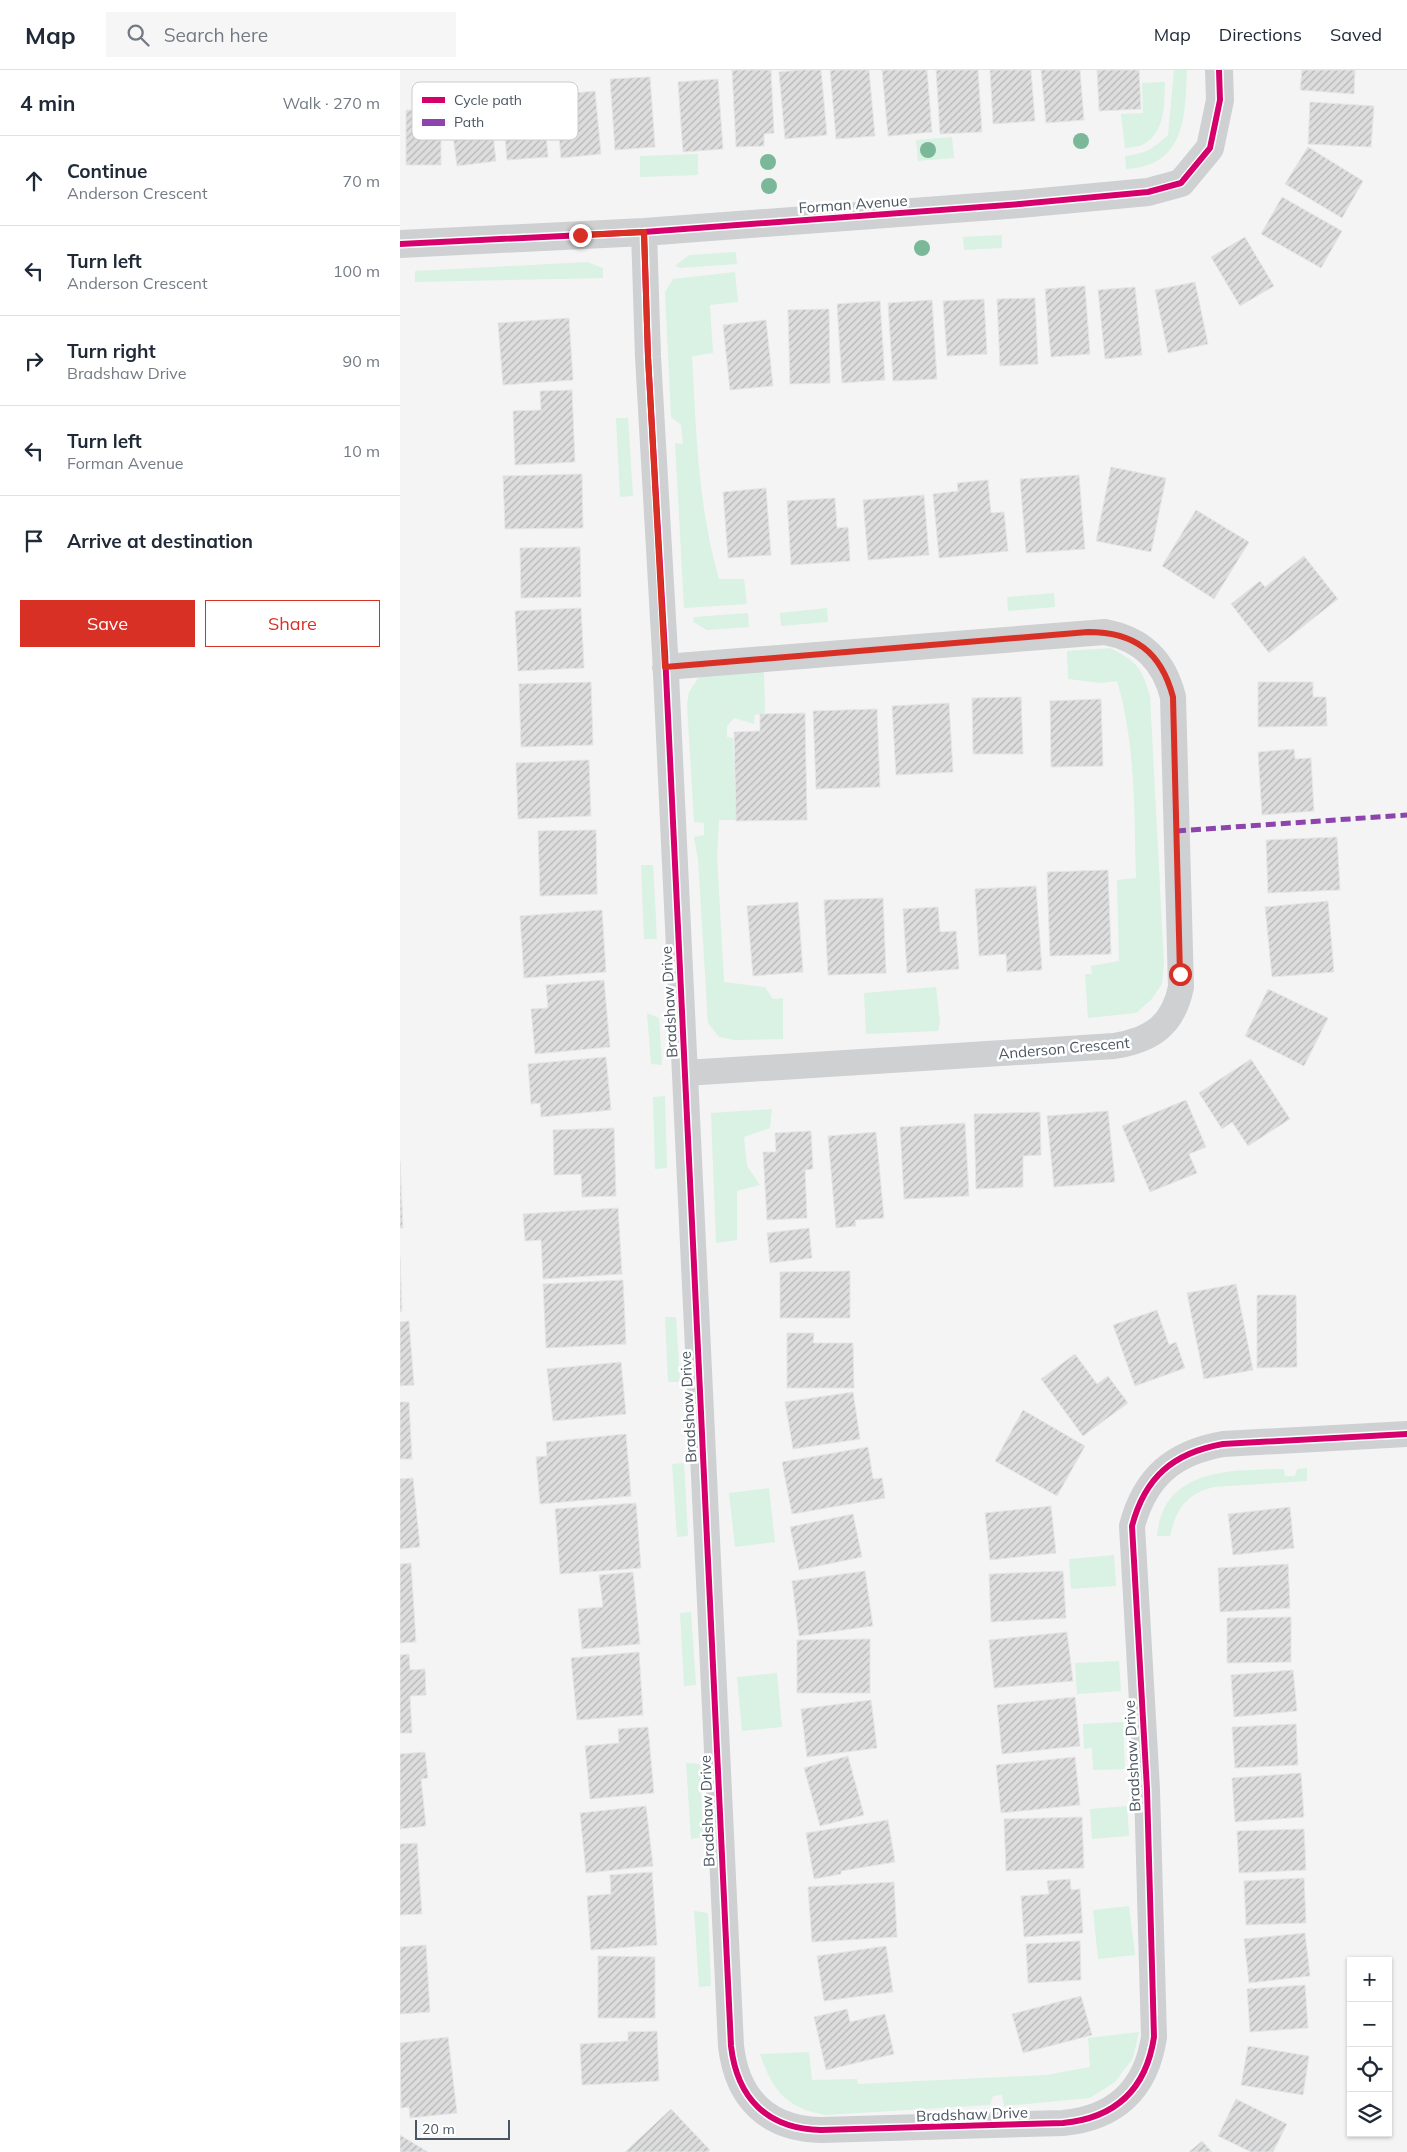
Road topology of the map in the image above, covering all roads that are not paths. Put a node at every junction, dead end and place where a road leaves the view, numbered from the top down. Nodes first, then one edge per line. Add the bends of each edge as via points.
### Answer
1 (1219, 70) edge
2 (644, 232) junction
3 (400, 244) edge
4 (665, 667) junction
5 (685, 1073) junction
6 (1407, 1434) edge

1 - 2 street, Forman Avenue via 1220,100 1210,148 1181,183 1116,196
2 - 3 street, Forman Avenue
2 - 4 street, Bradshaw Drive
4 - 5 street, Bradshaw Drive
4 - 5 street, Anderson Crescent via 1105,632 1122,635 1150,652 1161,665 1173,697 1181,987 1172,1014 1153,1034 1114,1046
5 - 6 street, Bradshaw Drive via 732,2060 746,2094 778,2122 796,2128 821,2130 1063,2123 1097,2117 1126,2098 1146,2070 1154,2037 1147,1784 1132,1526 1136,1510 1152,1481 1164,1470 1191,1452 1206,1447

